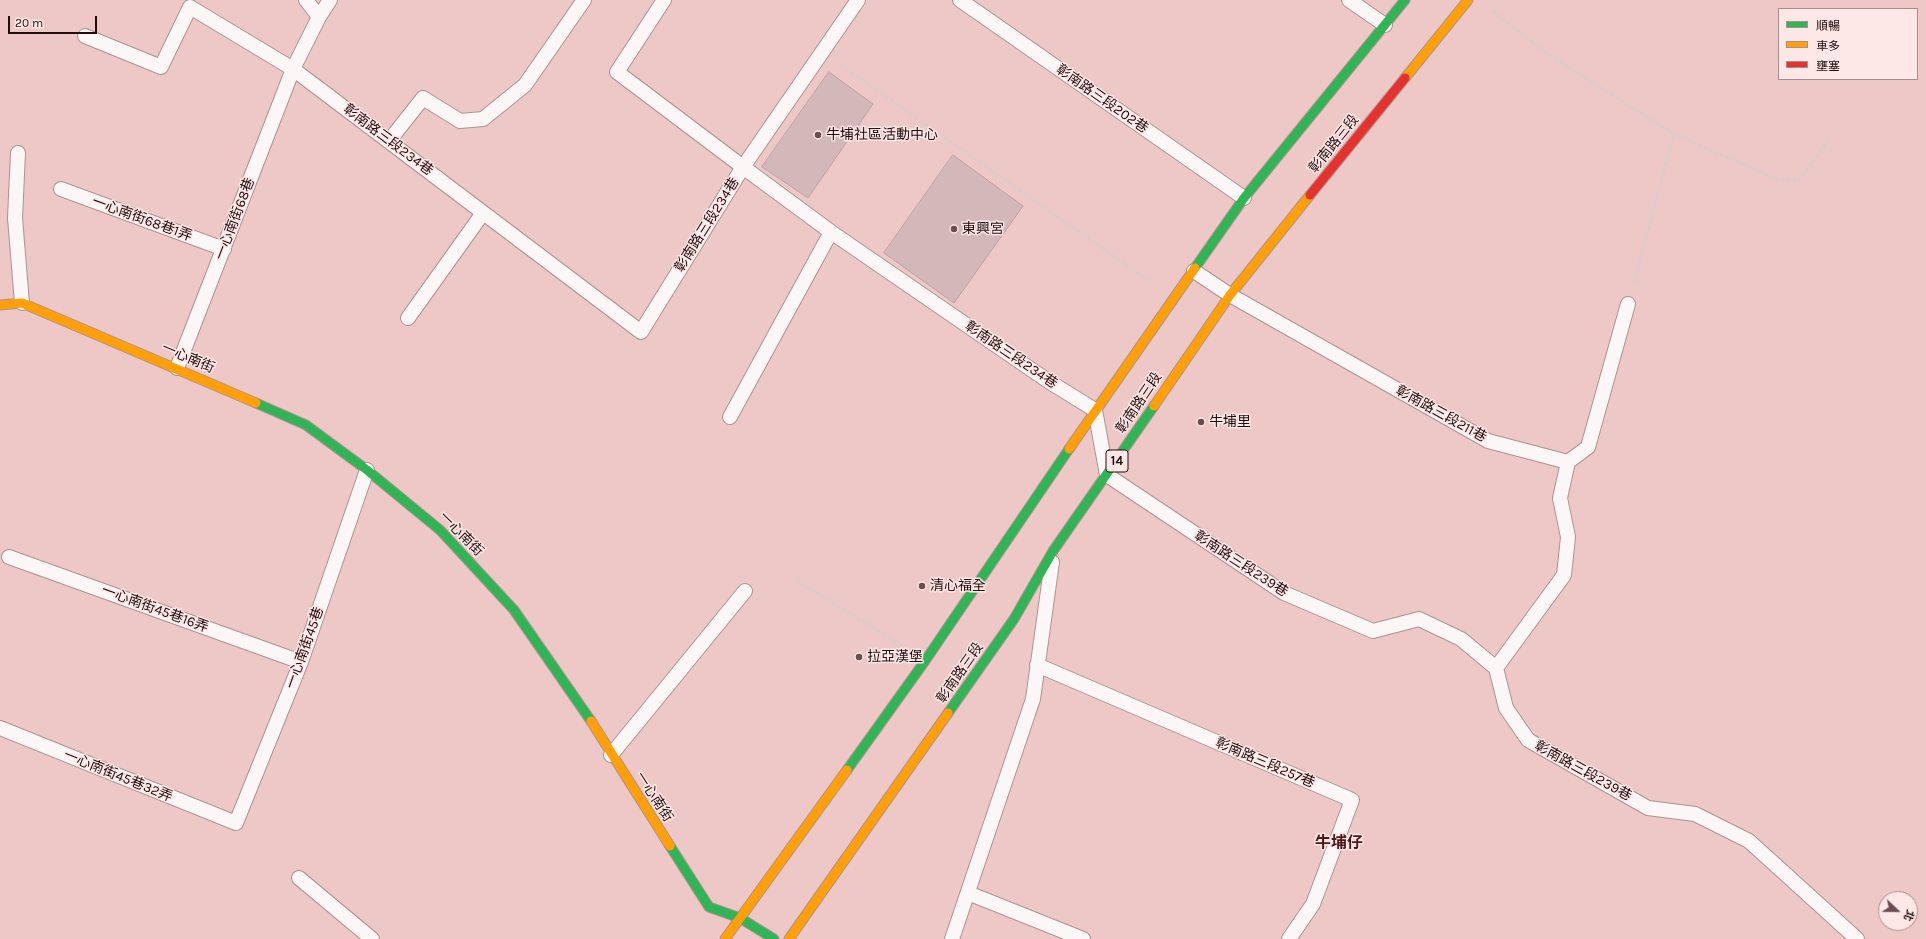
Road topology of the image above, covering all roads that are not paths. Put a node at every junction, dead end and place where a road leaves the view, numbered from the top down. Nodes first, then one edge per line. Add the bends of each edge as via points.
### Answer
1 (306, 0) edge
2 (330, 0) edge
3 (584, 0) edge
4 (664, 0) edge
5 (858, 0) edge
6 (960, 0) edge
7 (1349, 0) edge
8 (1405, 0) edge
9 (1468, 0) edge
10 (319, 17) junction
11 (1385, 25) junction
12 (85, 36) dead end
13 (293, 69) junction
14 (389, 141) junction
15 (18, 153) dead end
16 (743, 167) junction
17 (61, 189) dead end
18 (1244, 198) junction
19 (483, 213) junction
20 (831, 232) junction
21 (224, 249) junction
22 (1194, 271) junction
23 (1230, 295) junction
24 (22, 303) junction
25 (0, 304) edge
26 (1628, 304) road end
27 (408, 318) dead end
28 (177, 368) junction
29 (1095, 410) junction
30 (730, 417) dead end
31 (1568, 462) junction
32 (367, 470) junction
33 (1107, 475) junction
34 (1053, 551) junction
35 (9, 557) dead end
36 (745, 591) dead end
37 (301, 662) junction
38 (1038, 665) junction
39 (1496, 668) junction
40 (0, 728) edge
41 (611, 755) junction
42 (236, 823) joint
43 (299, 878) dead end
44 (968, 893) junction
45 (740, 918) junction
46 (372, 939) edge
47 (725, 939) edge
48 (774, 939) edge
49 (789, 939) edge
50 (952, 939) edge
51 (1082, 939) edge
52 (1290, 939) edge
53 (1857, 939) edge

1 - 10 lane
2 - 10 lane, 一心南街68巷
3 - 14 lane via 525,85 483,119 460,121 423,98
4 - 16 lane via 617,72
5 - 16 lane
6 - 18 lane, 彰南路三段202巷
7 - 11 lane
8 - 11 main road
9 - 23 main road, 彰南路三段 / 14
10 - 13 lane, 一心南街68巷
11 - 18 main road
12 - 13 lane, 彰南路三段234巷 via 160,67 190,7
13 - 14 lane, 彰南路三段234巷
13 - 21 lane, 一心南街68巷
14 - 19 lane, 彰南路三段234巷
15 - 24 lane via 15,218
16 - 19 lane, 彰南路三段234巷 via 641,332
16 - 20 lane, 彰南路三段234巷
17 - 21 lane, 一心南街68巷1弄
18 - 22 main road
19 - 27 lane
20 - 29 lane, 彰南路三段234巷 via 1048,381
20 - 30 lane
21 - 28 lane, 一心南街68巷
22 - 23 lane, 彰南路三段211巷
22 - 29 main road
23 - 31 lane, 彰南路三段211巷 via 1488,441
23 - 33 main road, 彰南路三段 / 14
24 - 25 main road, 一心南街
24 - 28 main road, 一心南街
26 - 31 lane via 1588,447
28 - 32 main road, 一心南街 via 306,425
29 - 33 lane
29 - 45 main road via 925,660
31 - 39 lane via 1560,498 1568,537 1564,575
32 - 37 lane, 一心南街45巷
32 - 41 main road, 一心南街 via 440,530 514,610 575,697
33 - 34 main road, 彰南路三段 / 14
33 - 39 lane, 彰南路三段239巷 via 1284,593 1373,631 1419,619 1462,639
34 - 38 lane
34 - 49 main road, 彰南路三段 / 14 via 1014,619
35 - 37 lane, 一心南街45巷16弄
36 - 41 lane
37 - 42 lane, 一心南街45巷
38 - 44 lane via 1033,699
38 - 52 lane, 彰南路三段257巷 via 1352,800 1313,904
39 - 53 lane, 彰南路三段239巷 via 1506,708 1528,740 1648,808 1695,814 1749,841
40 - 42 lane, 一心南街45巷32弄
41 - 45 main road, 一心南街 via 709,907
43 - 46 lane
44 - 50 lane
44 - 51 lane
45 - 47 main road
45 - 48 main road, 一心南街

